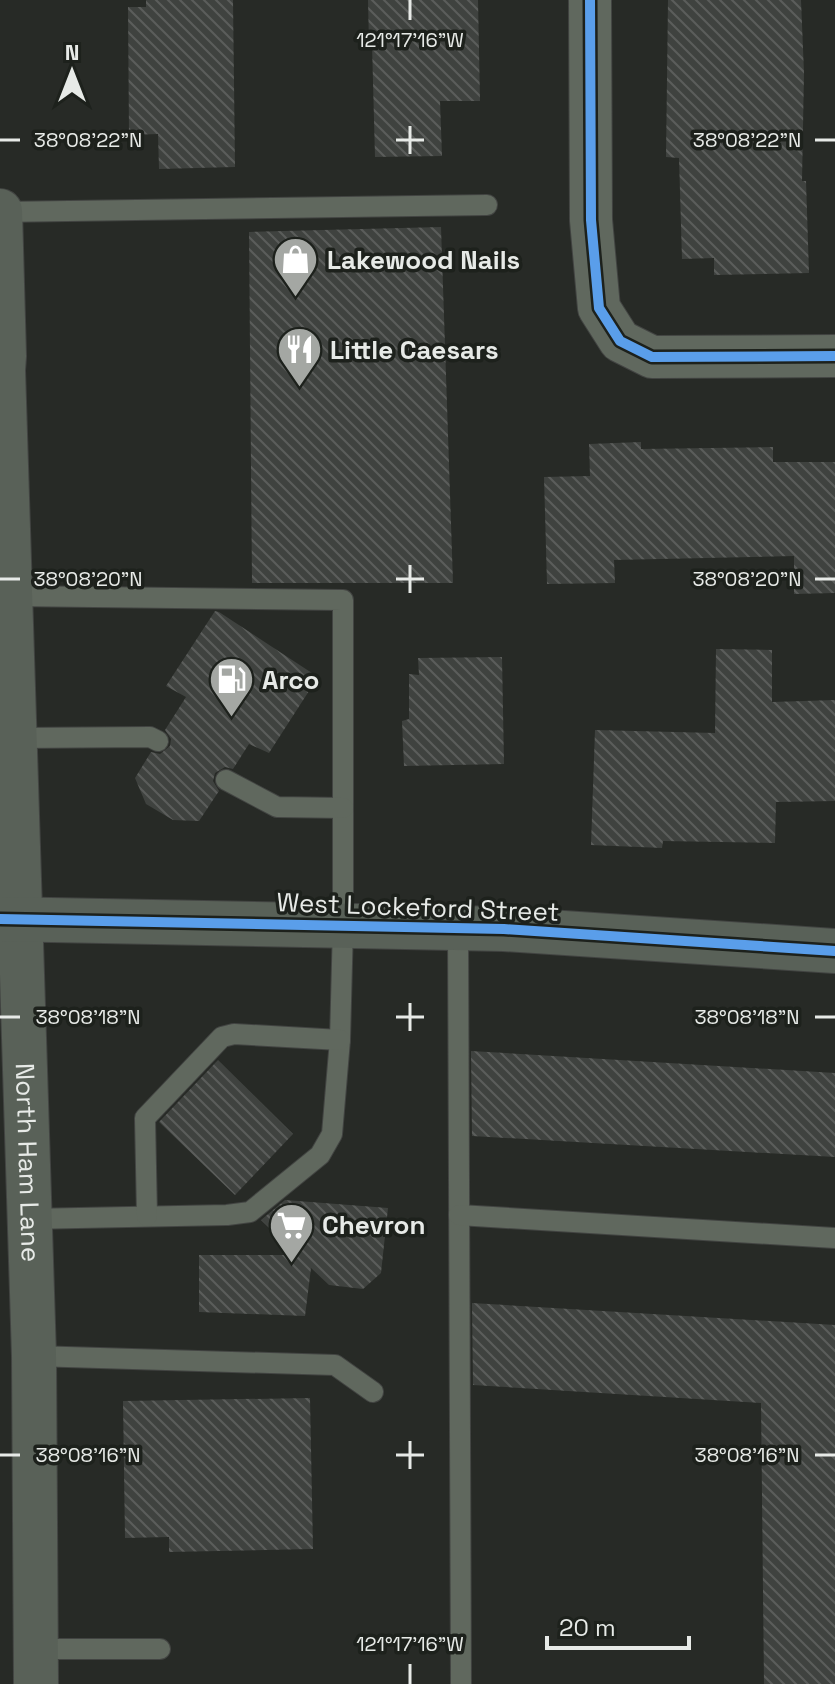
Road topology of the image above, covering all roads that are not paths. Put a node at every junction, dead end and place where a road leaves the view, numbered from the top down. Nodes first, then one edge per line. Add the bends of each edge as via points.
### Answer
1 (590, 0) edge
2 (487, 205) dead end
3 (0, 212) edge
4 (835, 356) edge
5 (1, 370) edge
6 (4, 509) edge
7 (7, 589) edge
8 (15, 738) junction
9 (158, 741) dead end
10 (226, 780) dead end
11 (343, 808) junction
12 (10, 920) edge
13 (343, 925) junction
14 (458, 928) junction
15 (835, 951) edge
16 (340, 1040) junction
17 (13, 1095) edge
18 (459, 1215) junction
19 (147, 1216) junction
20 (29, 1219) junction
21 (835, 1238) edge
22 (34, 1356) junction
23 (373, 1392) dead end
24 (160, 1649) dead end
25 (36, 1667) edge
26 (461, 1684) edge

1 - 4 street via 591,220 599,308 620,341 652,357
2 - 3 lane
3 - 5 main road, North Ham Lane
5 - 6 main road, North Ham Lane
6 - 7 main road, North Ham Lane
7 - 8 main road, North Ham Lane
7 - 11 lane via 343,600
8 - 9 lane
8 - 12 main road, North Ham Lane
10 - 11 lane via 277,807
11 - 13 lane
12 - 13 main road, West Lockeford Street
12 - 17 main road, North Ham Lane
13 - 14 main road, West Lockeford Street
13 - 16 lane
14 - 15 main road, West Lockeford Street
14 - 18 lane
16 - 19 lane via 332,1134 320,1155 250,1212
16 - 19 lane via 222,1037 145,1118
17 - 20 main road, North Ham Lane
18 - 21 lane
18 - 26 lane
19 - 20 lane
20 - 22 main road, North Ham Lane
22 - 23 lane via 335,1365
22 - 25 main road, North Ham Lane
24 - 25 lane

